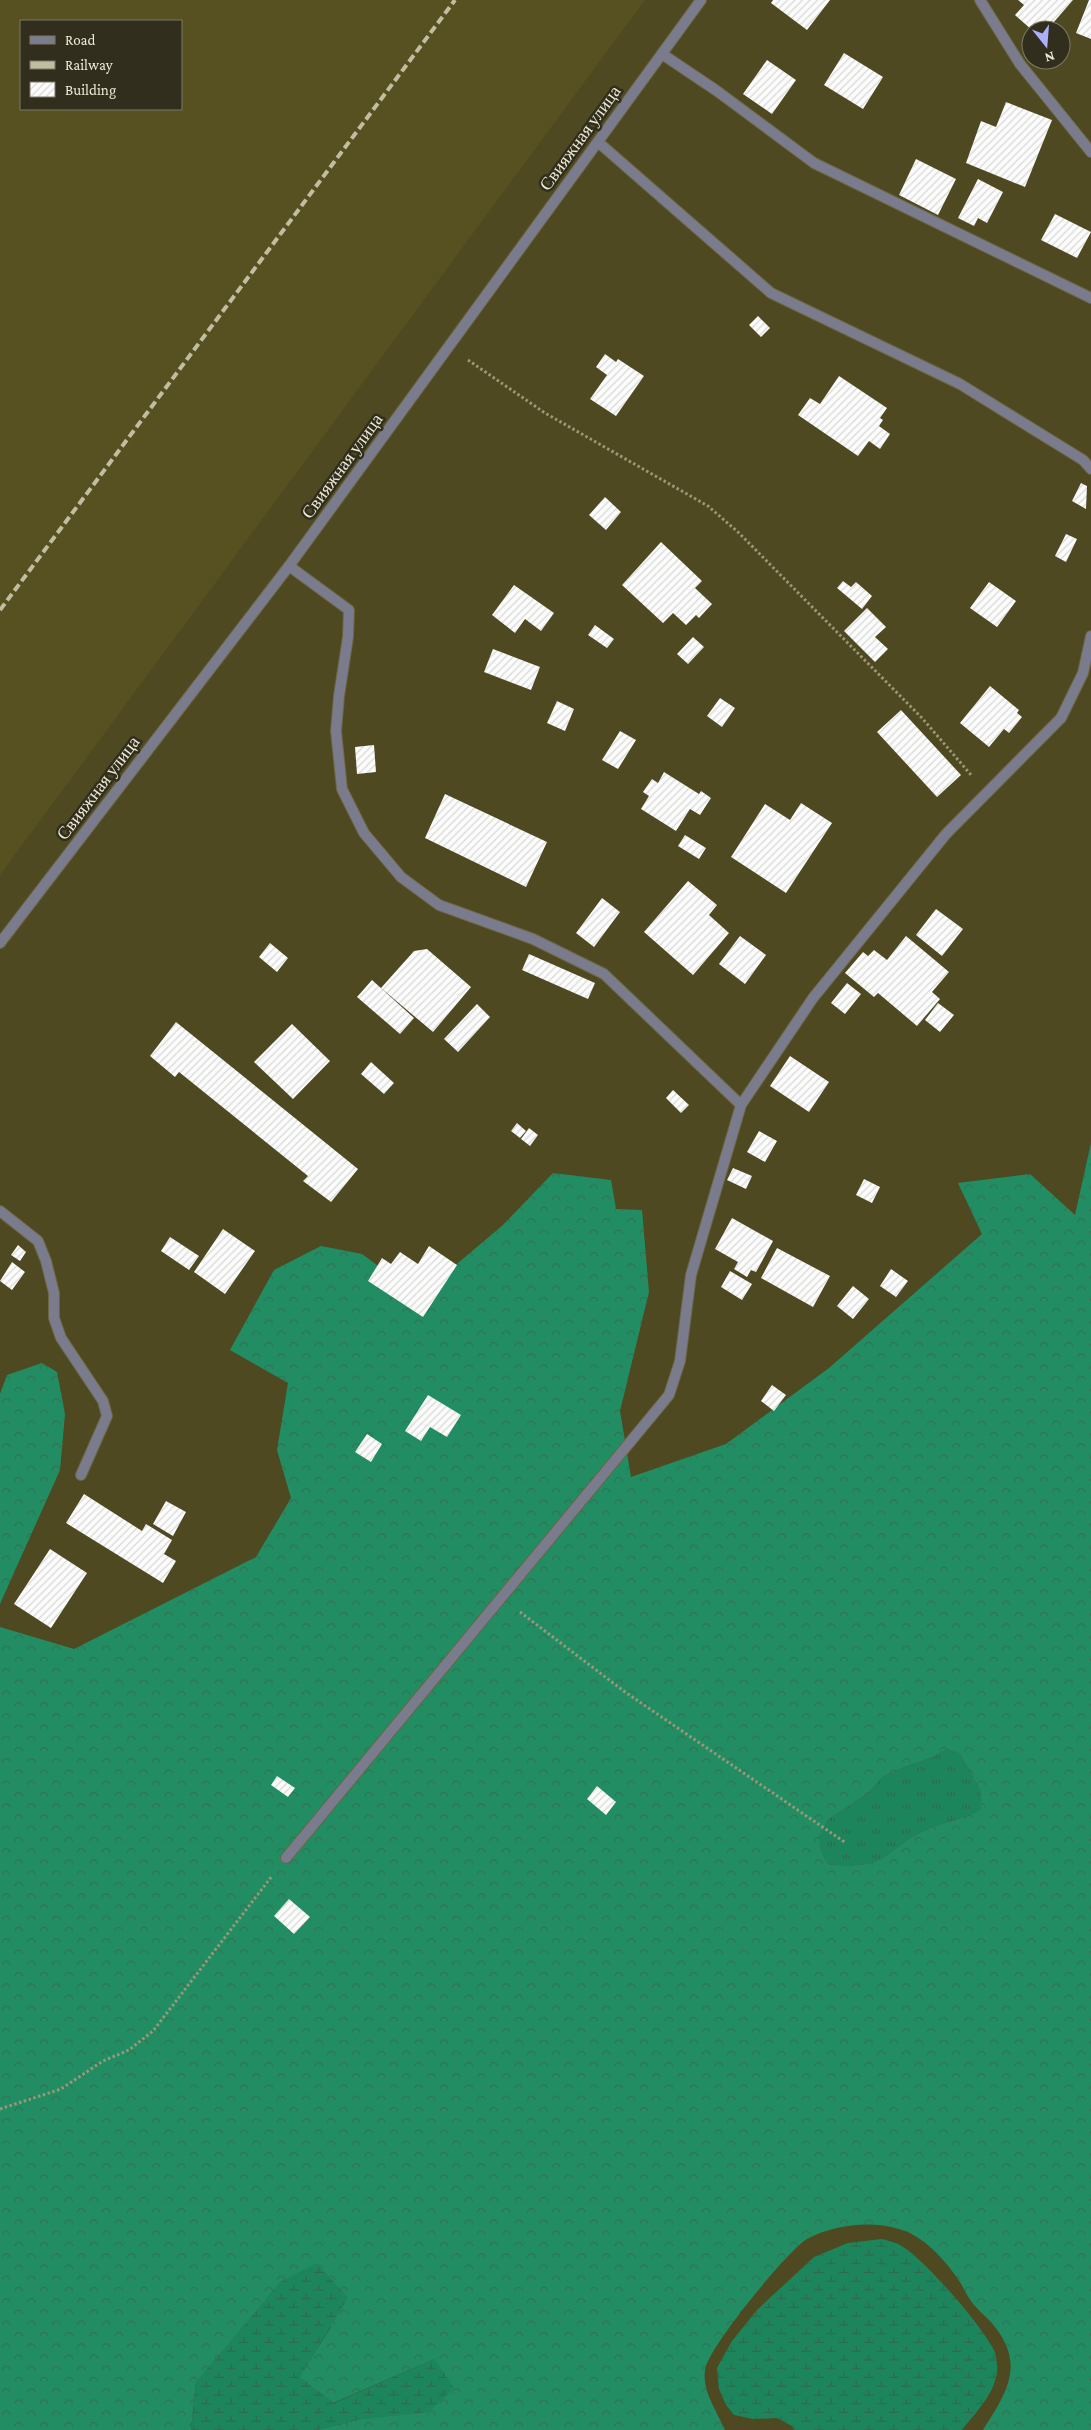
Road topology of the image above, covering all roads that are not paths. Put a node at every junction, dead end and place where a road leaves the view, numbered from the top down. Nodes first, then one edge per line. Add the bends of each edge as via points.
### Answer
1 (701, 0) edge
2 (980, 0) edge
3 (662, 54) junction
4 (598, 142) junction
5 (1091, 152) edge
6 (1091, 298) edge
7 (1091, 469) edge
8 (289, 566) junction
9 (1091, 636) edge
10 (0, 943) edge
11 (741, 1105) junction
12 (0, 1211) edge
13 (81, 1475) dead end
14 (286, 1858) road end

1 - 3 street, Свияжная улица
2 - 5 street via 1020,64
3 - 4 street, Свияжная улица
3 - 6 street via 814,163
4 - 7 street via 771,292 960,384 1083,460
4 - 8 street, Свияжная улица
8 - 10 street, Свияжная улица
8 - 11 street via 349,610 336,732 342,789 364,833 401,877 439,905 533,939 604,974
9 - 11 street via 1083,673 1061,718 946,834 813,998
11 - 14 street via 691,1275 680,1361 669,1395
12 - 13 street via 38,1241 54,1293 54,1318 61,1338 103,1401 107,1416

